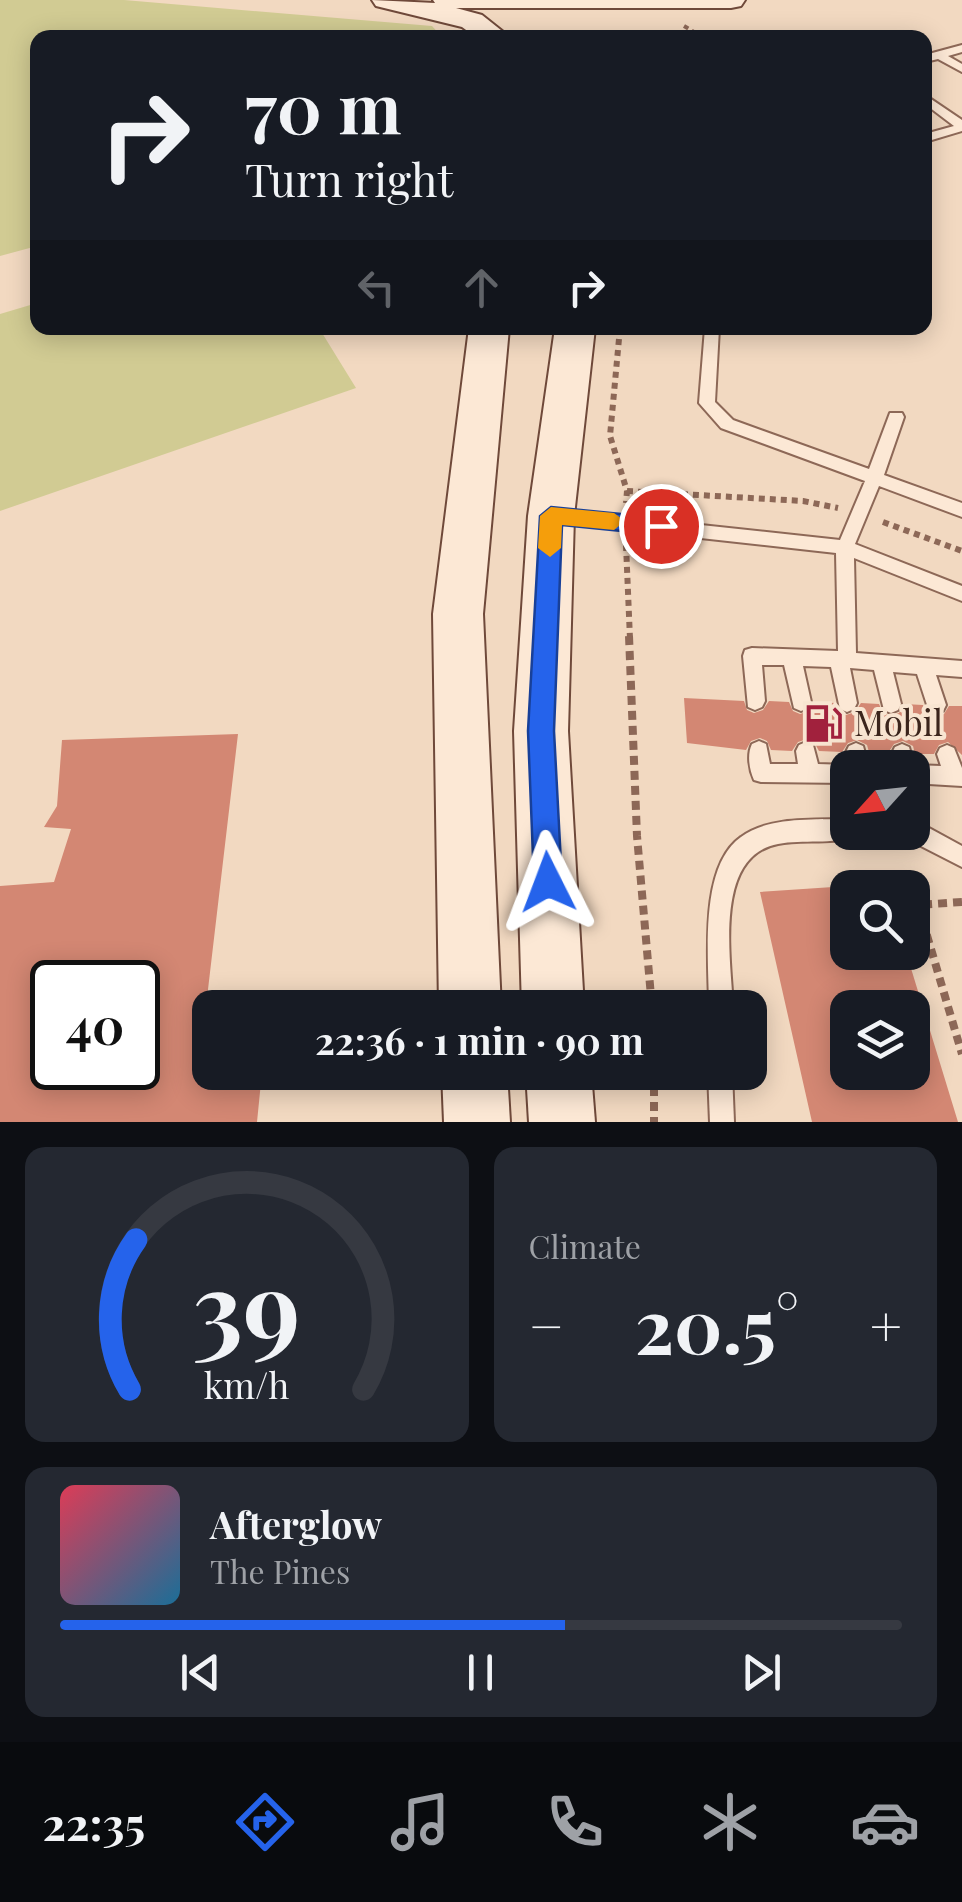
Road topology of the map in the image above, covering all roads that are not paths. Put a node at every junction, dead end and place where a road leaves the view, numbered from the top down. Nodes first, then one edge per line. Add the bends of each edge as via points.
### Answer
1 (386, 0) edge
2 (447, 0) edge
3 (731, 0) edge
4 (764, 0) edge
5 (570, 1) edge
6 (622, 7) edge
7 (686, 27) dead end
8 (486, 30) edge
9 (561, 30) edge
10 (962, 48) edge
11 (940, 55) junction
12 (932, 57) edge
13 (962, 70) edge
14 (932, 103) edge
15 (961, 126) edge
16 (932, 136) edge
17 (488, 335) edge
18 (574, 335) edge
19 (712, 335) edge
20 (896, 417) dead end
21 (874, 478) junction
22 (962, 510) edge
23 (551, 516) junction
24 (845, 548) junction
25 (962, 594) edge
26 (792, 658) junction
27 (843, 660) junction
28 (881, 662) junction
29 (924, 666) junction
30 (962, 669) edge
31 (755, 701) dead end
32 (800, 702) dead end
33 (847, 703) dead end
34 (891, 704) dead end
35 (936, 705) dead end
36 (759, 750) dead end
37 (806, 751) dead end
38 (947, 754) dead end
39 (810, 774) junction
40 (830, 774) edge
41 (930, 775) edge
42 (958, 776) edge
43 (830, 830) edge
44 (930, 839) edge
45 (962, 857) edge
46 (469, 990) edge
47 (552, 990) edge
48 (720, 990) edge
49 (475, 1090) edge
50 (559, 1090) edge
51 (721, 1090) edge
52 (477, 1122) edge
53 (562, 1122) edge
54 (722, 1122) edge

1 - 8 street
2 - 5 street
3 - 6 street
4 - 7 street
5 - 6 street
5 - 9 street
10 - 11 lane
11 - 12 lane
11 - 13 lane
14 - 15 lane
15 - 16 lane
17 - 46 street via 458,614
18 - 23 street
19 - 21 lane via 707,403 726,424
20 - 21 lane
21 - 22 lane
21 - 24 lane
23 - 24 lane
23 - 47 street via 541,731
24 - 25 lane
24 - 27 lane
26 - 27 lane
26 - 31 lane via 752,656
26 - 32 lane
27 - 28 lane
27 - 33 lane
28 - 29 lane
28 - 34 lane
29 - 30 lane
29 - 35 lane
36 - 39 lane via 761,772
37 - 39 lane
38 - 42 lane
39 - 40 lane
41 - 42 lane
43 - 48 lane via 749,843 732,862 722,889
44 - 45 lane
49 - 52 street
50 - 53 street
51 - 54 lane

